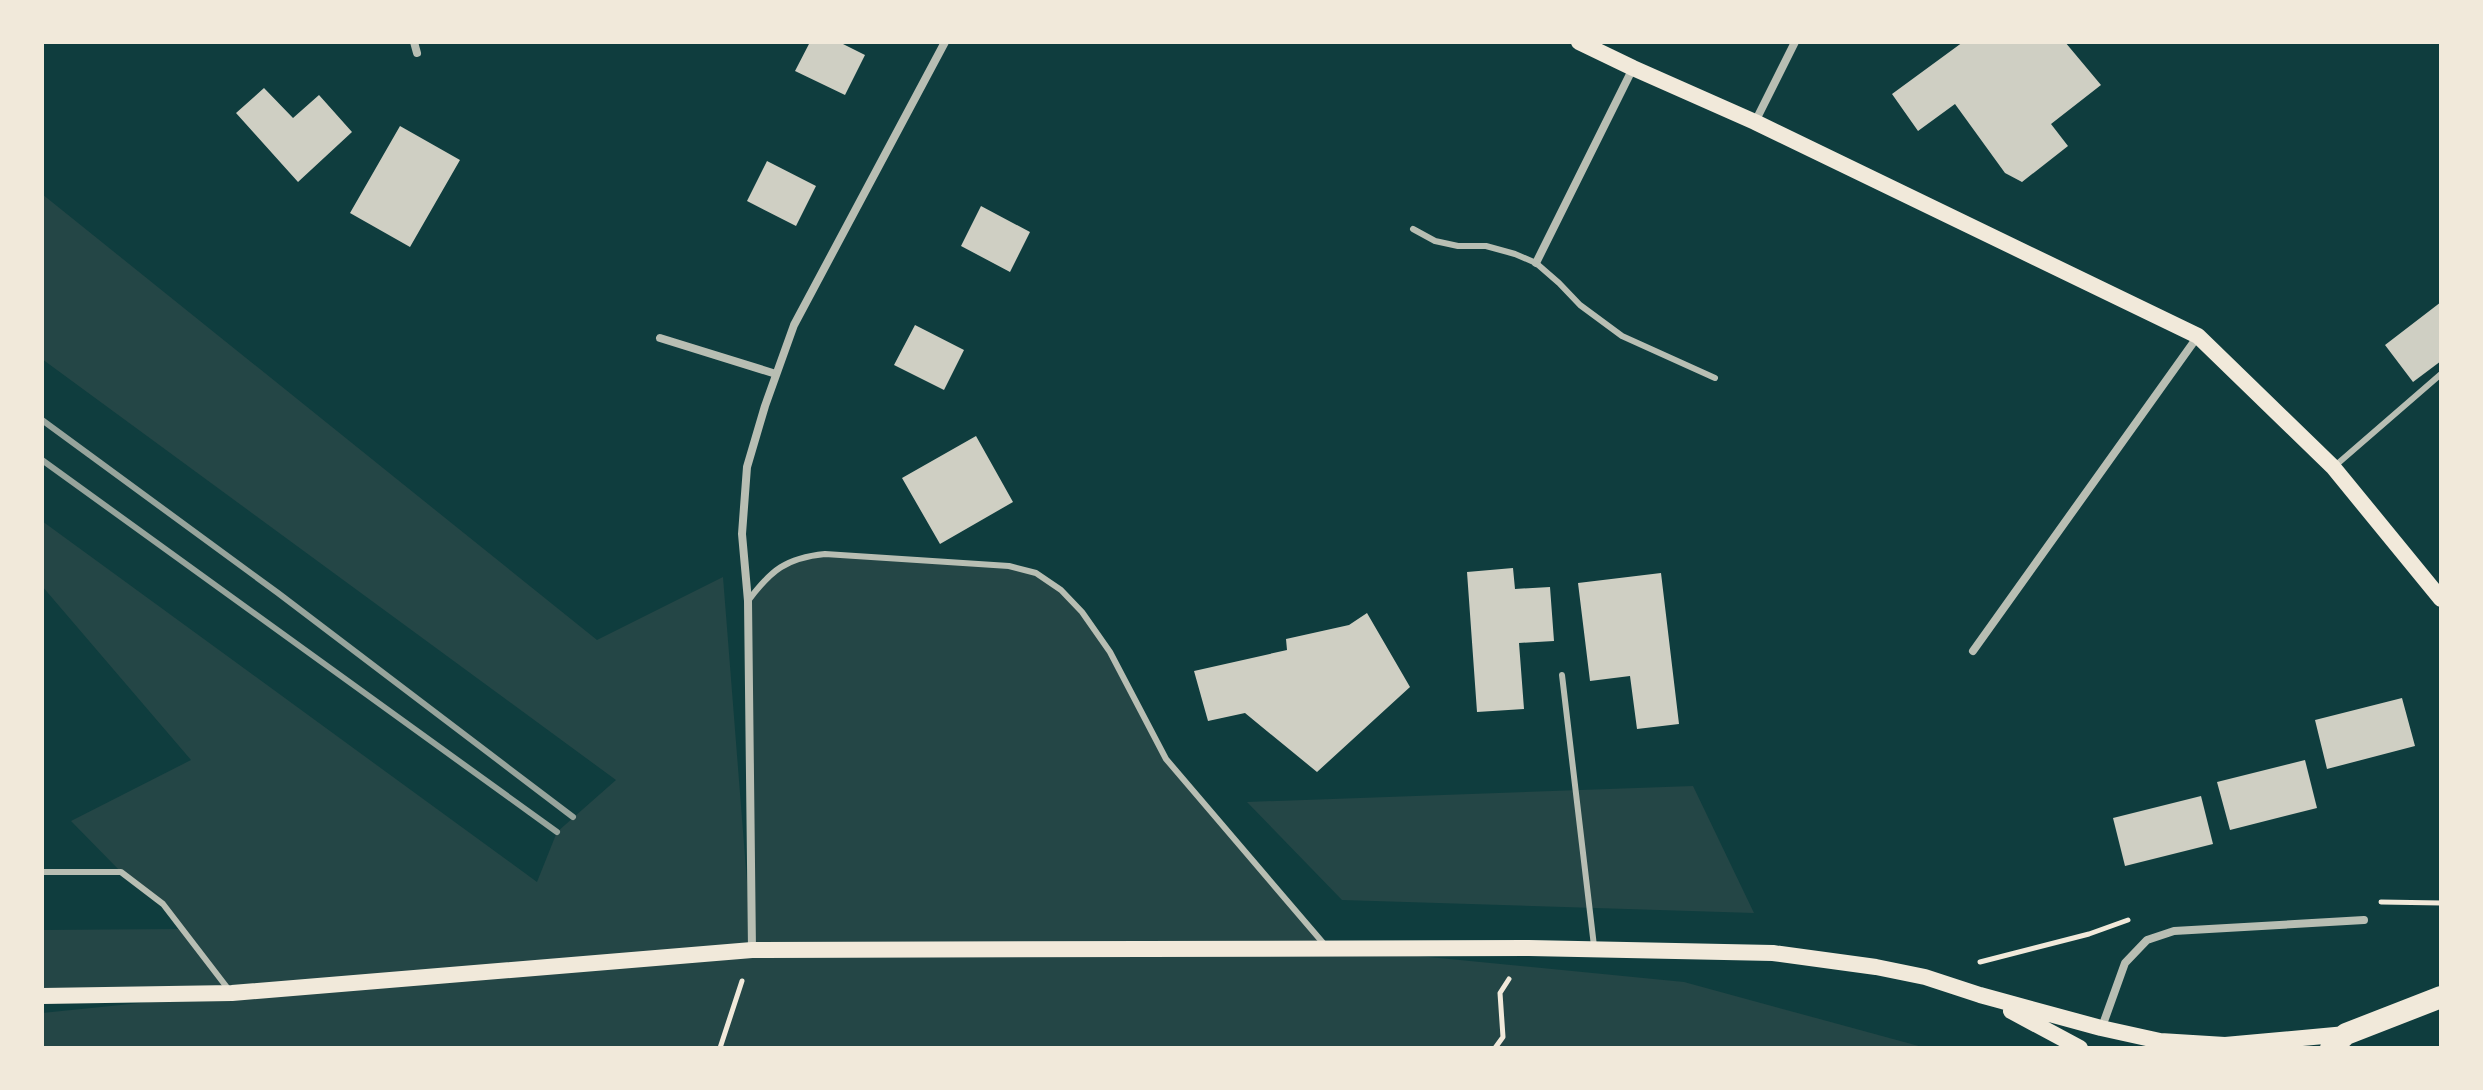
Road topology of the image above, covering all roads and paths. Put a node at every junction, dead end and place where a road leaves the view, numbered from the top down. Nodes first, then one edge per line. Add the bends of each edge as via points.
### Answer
1 (414, 42) edge
2 (945, 42) edge
3 (1579, 42) edge
4 (1795, 42) edge
5 (417, 53) dead end
6 (1633, 68) junction
7 (1755, 122) junction
8 (1413, 229) dead end
9 (1536, 263) junction
10 (2198, 336) junction
11 (660, 338) dead end
12 (776, 374) junction
13 (2441, 374) edge
14 (1715, 378) dead end
15 (2333, 467) junction
16 (2441, 599) edge
17 (748, 601) junction
18 (1973, 651) dead end
19 (1562, 675) dead end
20 (42, 872) edge
21 (2364, 920) dead end
22 (1327, 947) junction
23 (1529, 948) junction
24 (1594, 949) junction
25 (752, 950) junction
26 (232, 993) junction
27 (1980, 995) junction
28 (42, 996) edge
29 (2441, 997) edge
30 (2101, 1028) junction
31 (2338, 1041) edge
32 (720, 1048) edge
33 (1495, 1048) edge
34 (2080, 1048) edge

1 - 5 street
2 - 12 street via 794,325
3 - 6 main road
4 - 7 street
6 - 7 main road
6 - 9 street
7 - 10 main road
8 - 9 lane via 1435,241 1486,246
9 - 14 lane via 1622,336
10 - 15 main road
10 - 18 street
11 - 12 street
12 - 17 street via 747,467 742,534
13 - 15 lane
15 - 16 main road
17 - 22 lane via 780,566 802,556 1009,566 1036,573 1082,612 1110,652 1166,759
17 - 25 street
19 - 24 lane
20 - 26 lane via 121,872 163,904
21 - 30 street via 2174,931 2147,940 2125,963
22 - 23 main road
22 - 25 main road
23 - 24 main road
23 - 33 path via 1500,993 1503,1037
24 - 27 main road via 1773,953 1889,969
25 - 26 main road
25 - 32 path
26 - 28 main road
27 - 30 main road
27 - 34 main road
29 - 31 highway
30 - 31 main road via 2160,1041 2225,1045

